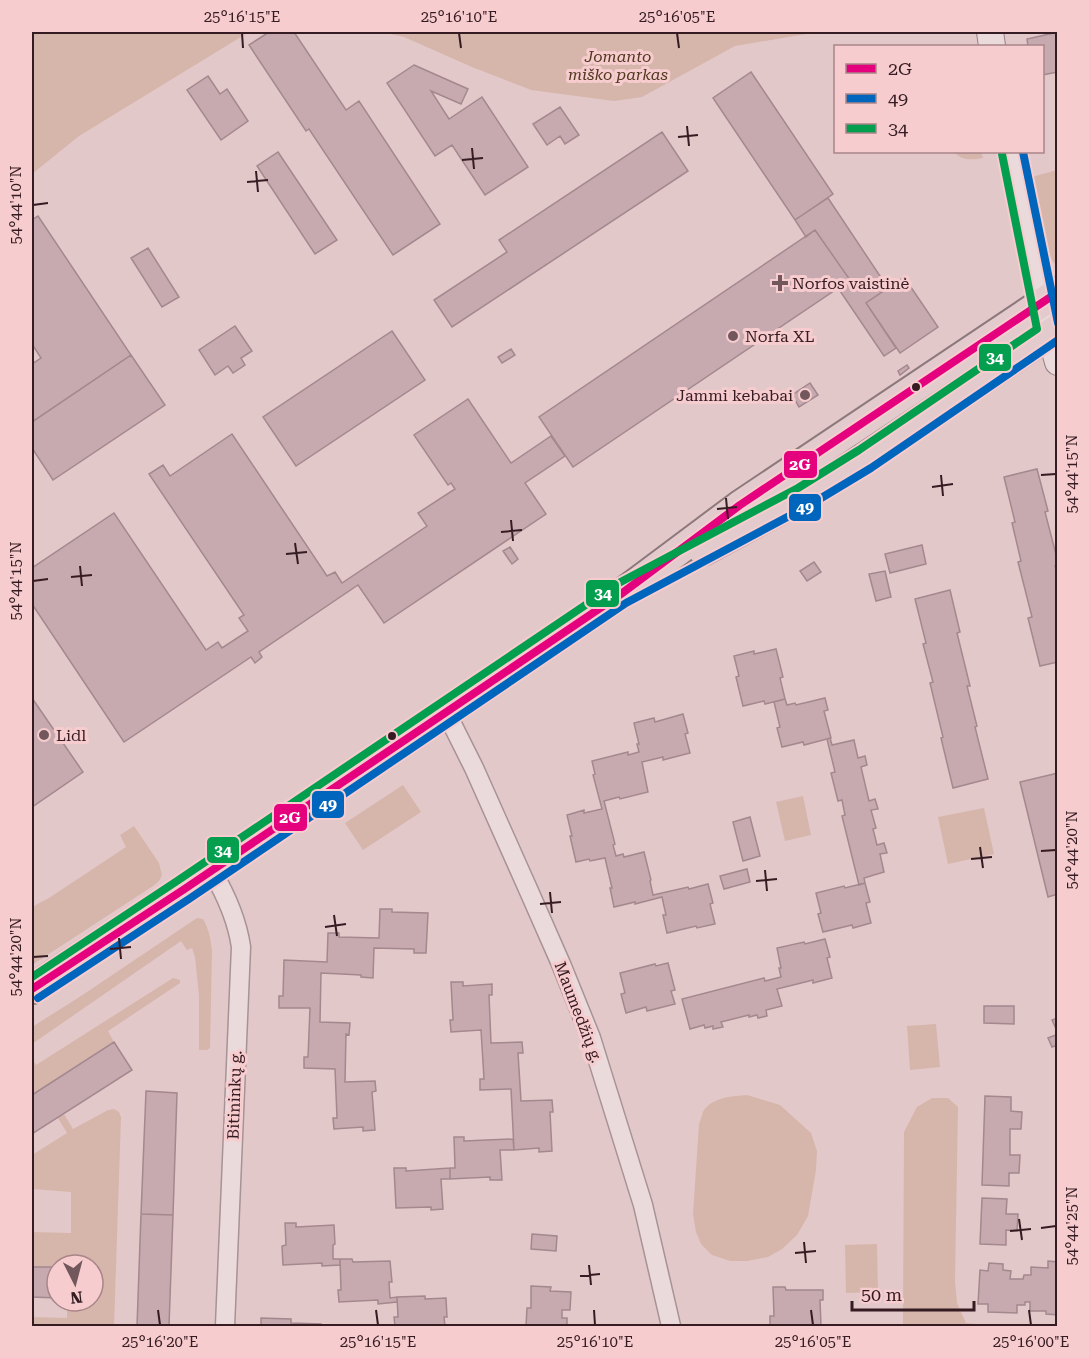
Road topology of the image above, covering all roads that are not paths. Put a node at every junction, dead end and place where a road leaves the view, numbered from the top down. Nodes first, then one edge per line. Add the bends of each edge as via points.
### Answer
1 (1012, 153) edge
2 (1050, 297) edge
3 (1053, 331) edge
4 (1058, 362) edge
5 (791, 470) junction
6 (803, 497) junction
7 (621, 594) junction
8 (446, 712) junction
9 (212, 870) junction
10 (32, 989) edge
11 (225, 1326) edge
12 (671, 1326) edge

1 - 2 street
2 - 3 street
2 - 5 main road
3 - 4 street
3 - 6 main road
5 - 6 main road
5 - 7 main road
6 - 7 main road
7 - 8 main road
8 - 9 main road
8 - 12 street, Maumedžių g. via 519,868 591,1038 643,1205
9 - 10 main road
9 - 11 street, Bitininkų g. via 226,894 241,947

